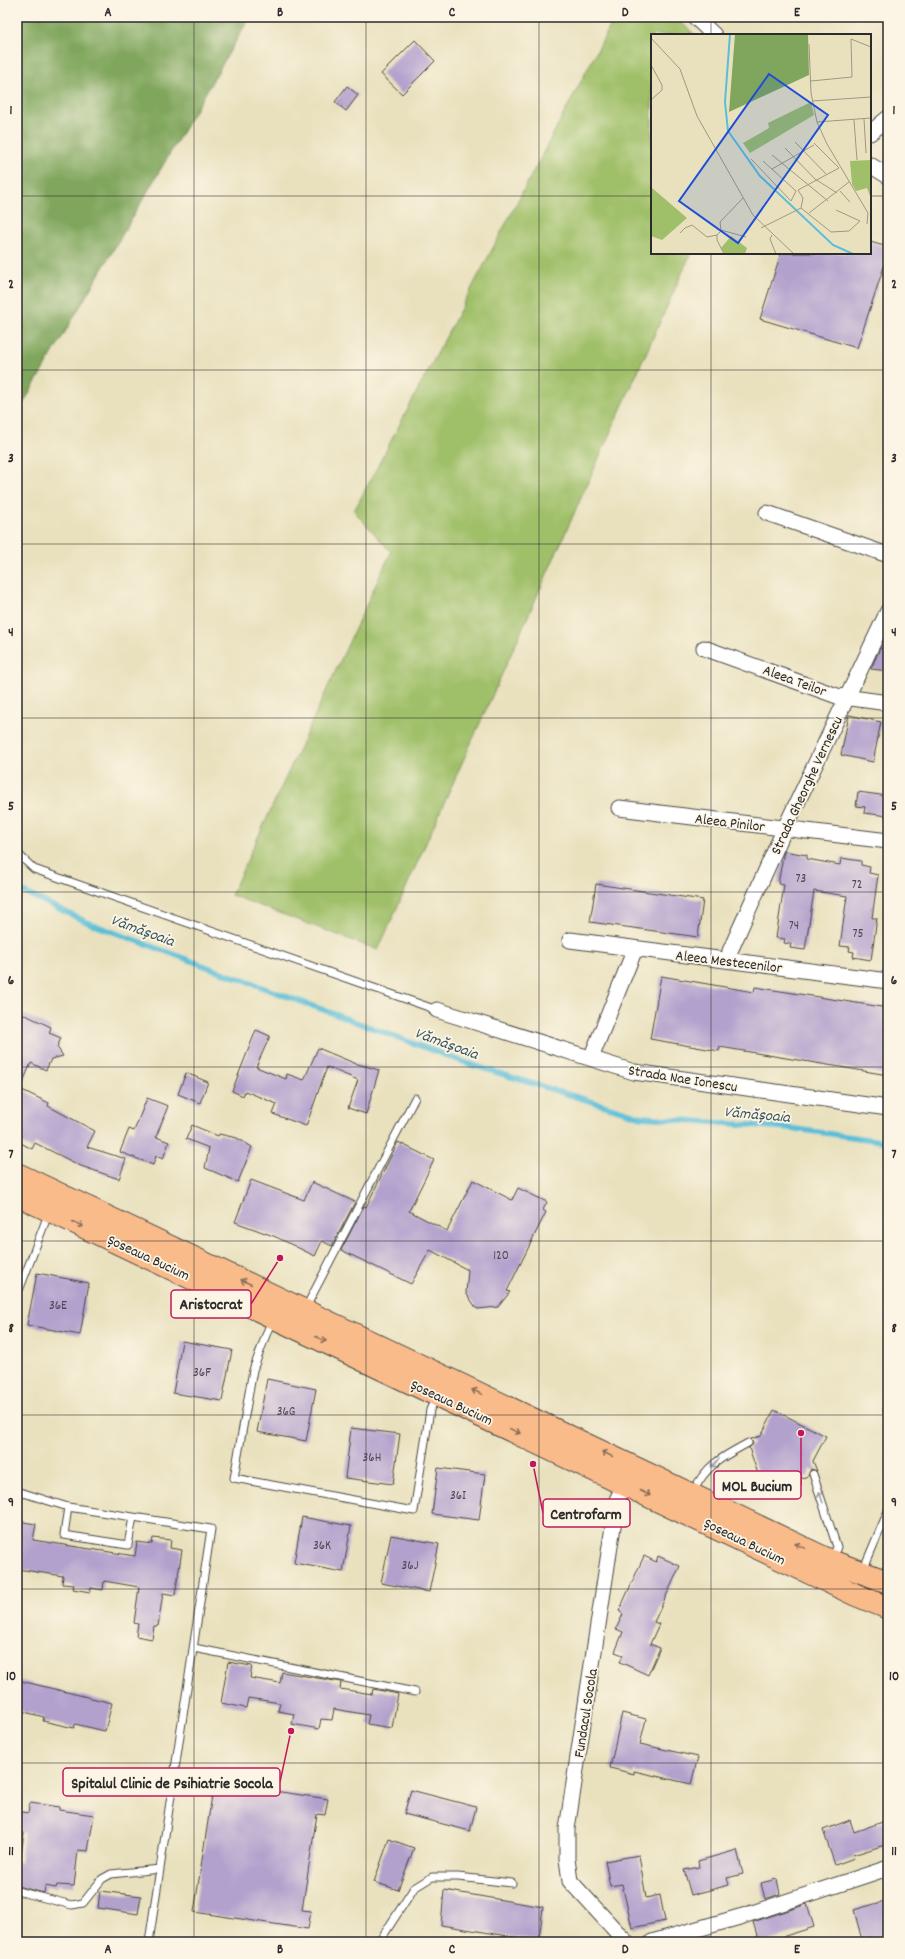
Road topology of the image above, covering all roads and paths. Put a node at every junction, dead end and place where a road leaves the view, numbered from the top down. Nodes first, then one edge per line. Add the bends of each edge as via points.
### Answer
1 (695, 17) edge
2 (713, 34) edge
3 (888, 118) edge
4 (871, 132) edge
5 (871, 166) edge
6 (888, 176) edge
7 (767, 513) dead end
8 (888, 555) edge
9 (888, 611) edge
10 (704, 648) dead end
11 (847, 698) junction
12 (888, 703) edge
13 (619, 808) dead end
14 (785, 828) junction
15 (888, 841) edge
16 (17, 853) edge
17 (570, 940) dead end
18 (635, 949) junction
19 (729, 960) junction
20 (888, 981) edge
21 (437, 1010) joint
22 (590, 1058) junction
23 (415, 1098) dead end
24 (888, 1108) edge
25 (17, 1174) edge
26 (17, 1195) edge
27 (54, 1202) junction
28 (17, 1287) edge
29 (278, 1308) junction
30 (301, 1319) junction
31 (441, 1386) junction
32 (888, 1406) edge
33 (888, 1410) edge
34 (748, 1443) dead end
35 (813, 1474) dead end
36 (629, 1475) junction
37 (17, 1491) edge
38 (687, 1503) junction
39 (68, 1507) junction
40 (888, 1511) edge
41 (133, 1517) junction
42 (831, 1561) junction
43 (862, 1573) junction
44 (888, 1582) edge
45 (888, 1608) edge
46 (194, 1648) junction
47 (415, 1692) dead end
48 (888, 1868) edge
49 (160, 1869) junction
50 (512, 1883) dead end
51 (17, 1891) edge
52 (149, 1942) edge
53 (379, 1942) edge
54 (626, 1942) edge
55 (652, 1942) edge

1 - 2 street
3 - 4 street
5 - 6 street
7 - 8 street
9 - 11 street, Strada Gheorghe Vernescu
10 - 11 street, Aleea Teilor
11 - 12 street, Aleea Teilor
11 - 14 street, Strada Gheorghe Vernescu
13 - 14 street, Aleea Pinilor
14 - 15 street, Aleea Pinilor
14 - 19 street, Strada Gheorghe Vernescu via 730,951
16 - 21 lane via 34,869
17 - 18 street, Aleea Mestecenilor
18 - 19 street, Aleea Mestecenilor
18 - 22 street
19 - 20 street, Aleea Mestecenilor
21 - 22 street, Strada Nae Ionescu
22 - 24 street, Strada Nae Ionescu via 634,1072
23 - 30 lane
25 - 27 main road, Șoseaua Bucium
26 - 27 main road, Șoseaua Bucium
27 - 28 lane via 20,1288
27 - 29 main road, Șoseaua Bucium
29 - 30 main road, Șoseaua Bucium
29 - 31 lane via 253,1370 234,1478 414,1511 430,1410
30 - 31 main road, Șoseaua Bucium
31 - 36 main road, Șoseaua Bucium
32 - 33 lane
34 -> 38 lane via 719,1458 699,1480
42 -> 35 lane via 837,1547
36 - 38 main road, Șoseaua Bucium
36 - 54 street, Fundacul Socola via 617,1500 567,1837 570,1881
37 - 39 lane
42 -> 38 main road, Șoseaua Bucium
38 - 45 main road, Șoseaua Bucium via 856,1595
39 - 41 lane
39 - 41 lane via 64,1536 128,1545
40 - 43 lane
41 - 46 lane via 211,1529
42 - 43 main road, Șoseaua Bucium
43 - 44 main road, Șoseaua Bucium
46 - 47 lane
46 - 49 lane
48 - 55 street via 743,1916
49 - 51 lane via 111,1874 102,1879 84,1903 72,1905
49 - 52 lane
50 - 53 lane via 432,1877 414,1888

